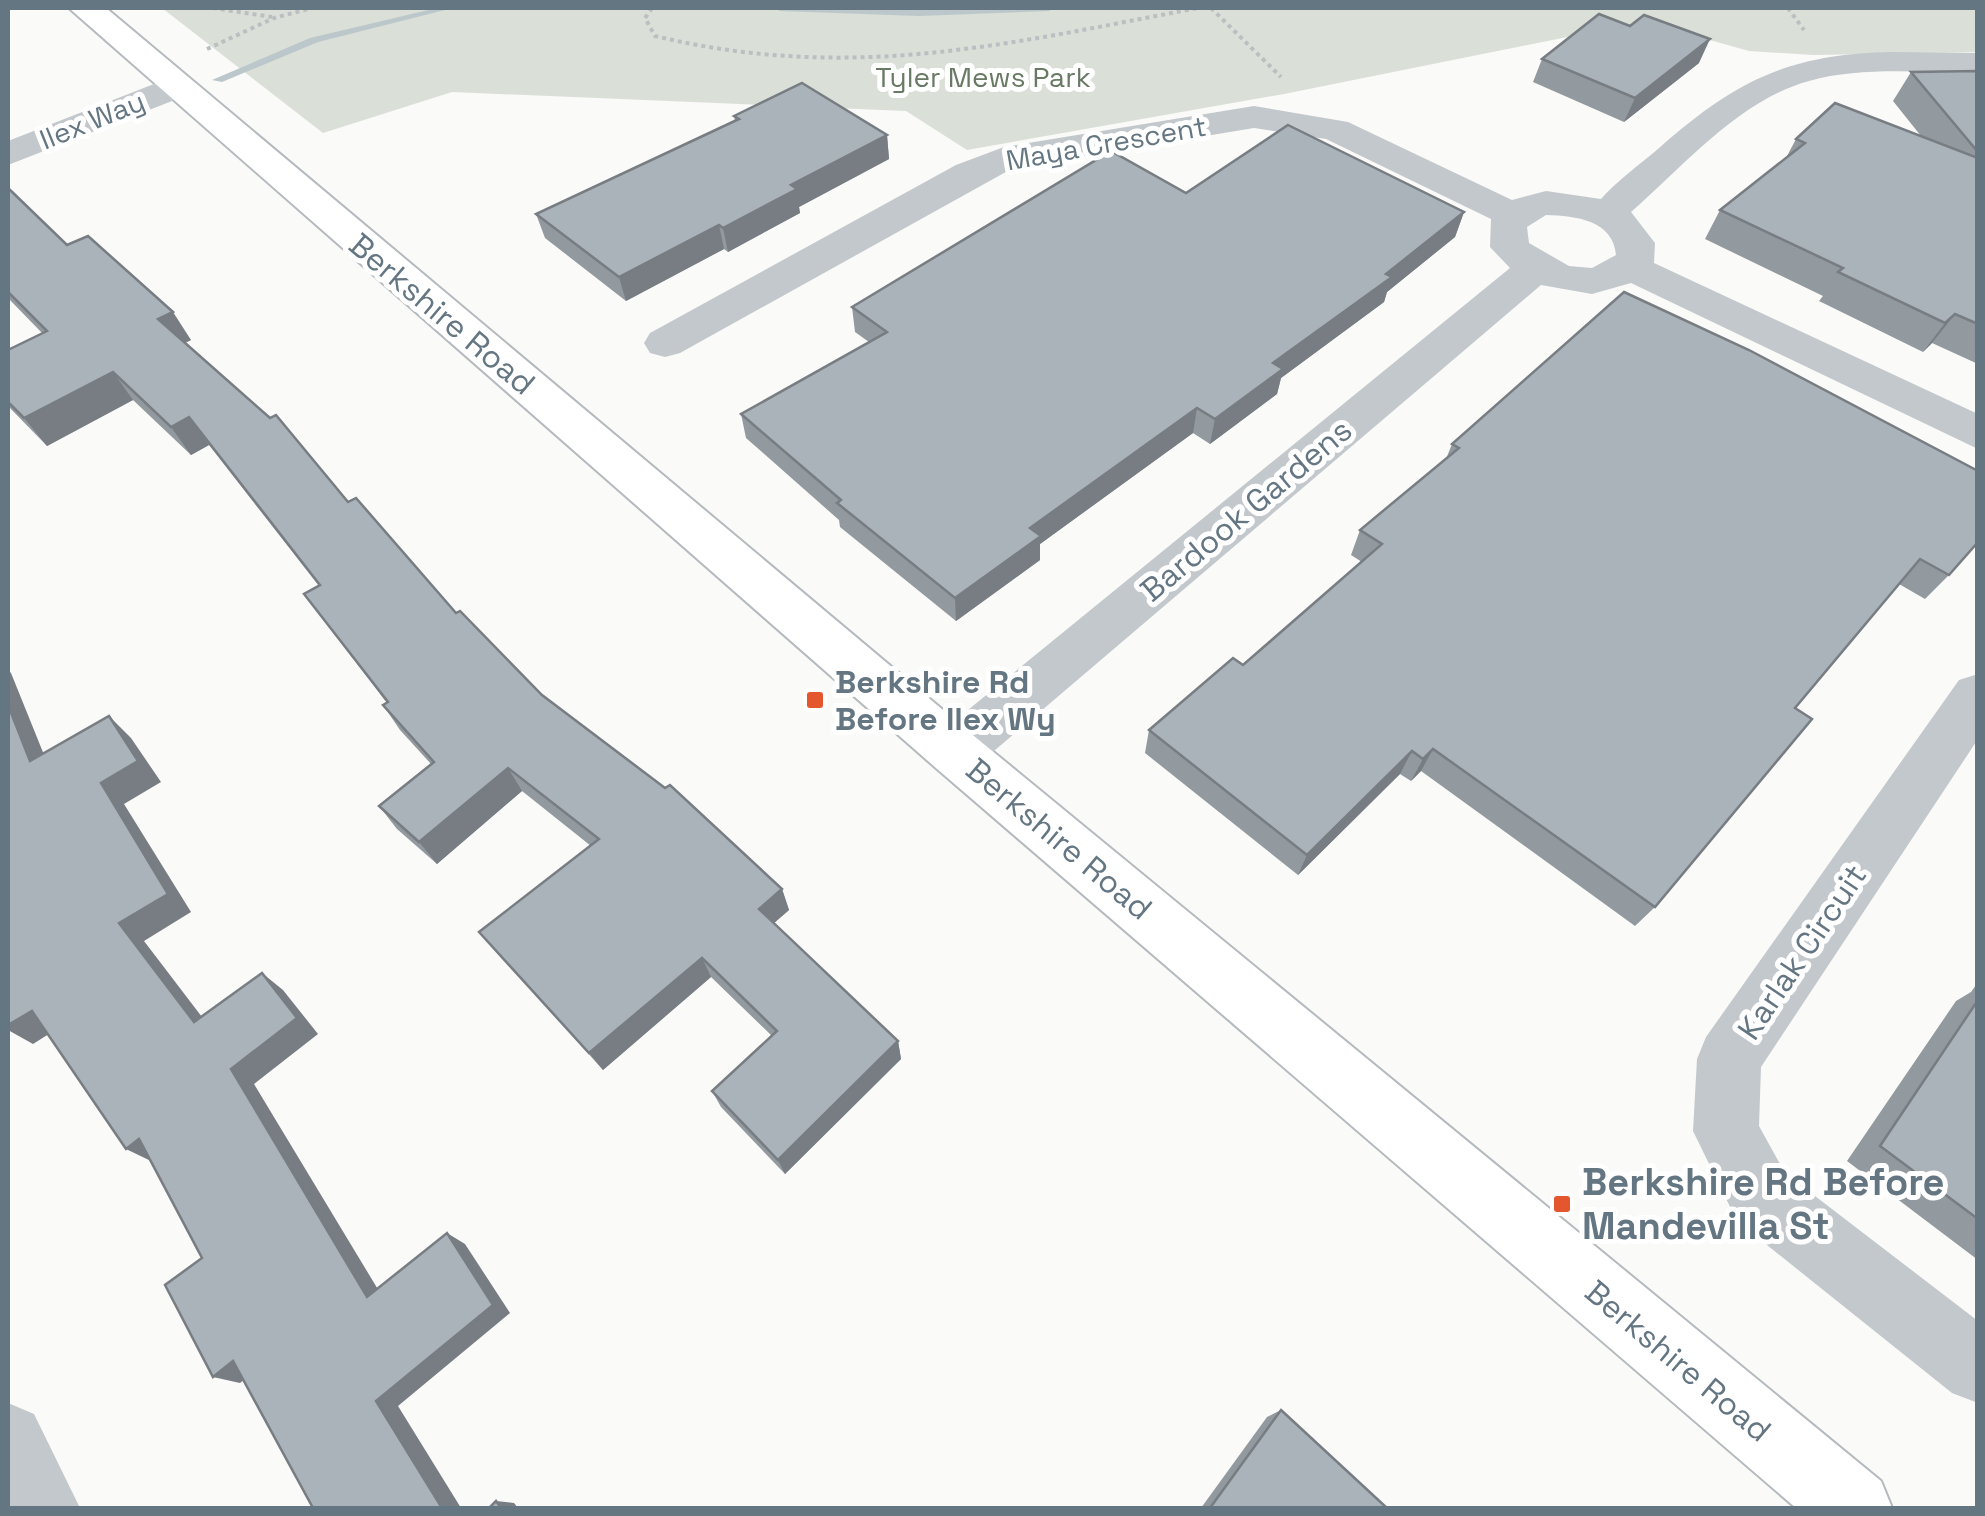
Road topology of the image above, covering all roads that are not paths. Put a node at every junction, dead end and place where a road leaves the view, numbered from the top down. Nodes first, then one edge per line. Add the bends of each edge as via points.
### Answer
1 (86, 8) edge
2 (1978, 62) edge
3 (167, 77) junction
4 (8, 154) edge
5 (1513, 215) junction
6 (1609, 216) junction
7 (1536, 268) junction
8 (1630, 268) junction
9 (665, 343) dead end
10 (1978, 433) edge
11 (1978, 695) edge
12 (956, 752) junction
13 (1978, 1368) edge
14 (8, 1440) edge
15 (42, 1508) edge
16 (1854, 1508) edge

1 - 3 main road, Berkshire Road
2 - 6 street via 1799,72 1723,116
3 - 4 street, Ilex Way
3 - 12 main road, Berkshire Road
5 - 6 street via 1567,203
5 - 7 street via 1505,235
5 - 9 street, Maya Crescent via 1335,130 1254,117 1004,158
6 - 8 street via 1638,247
7 - 8 street via 1599,280
7 - 12 street, Bardook Gardens
8 - 10 street
11 - 13 street, Karlak Circuit via 1730,1058 1726,1131 1761,1197
12 - 16 main road, Berkshire Road
14 - 15 street

